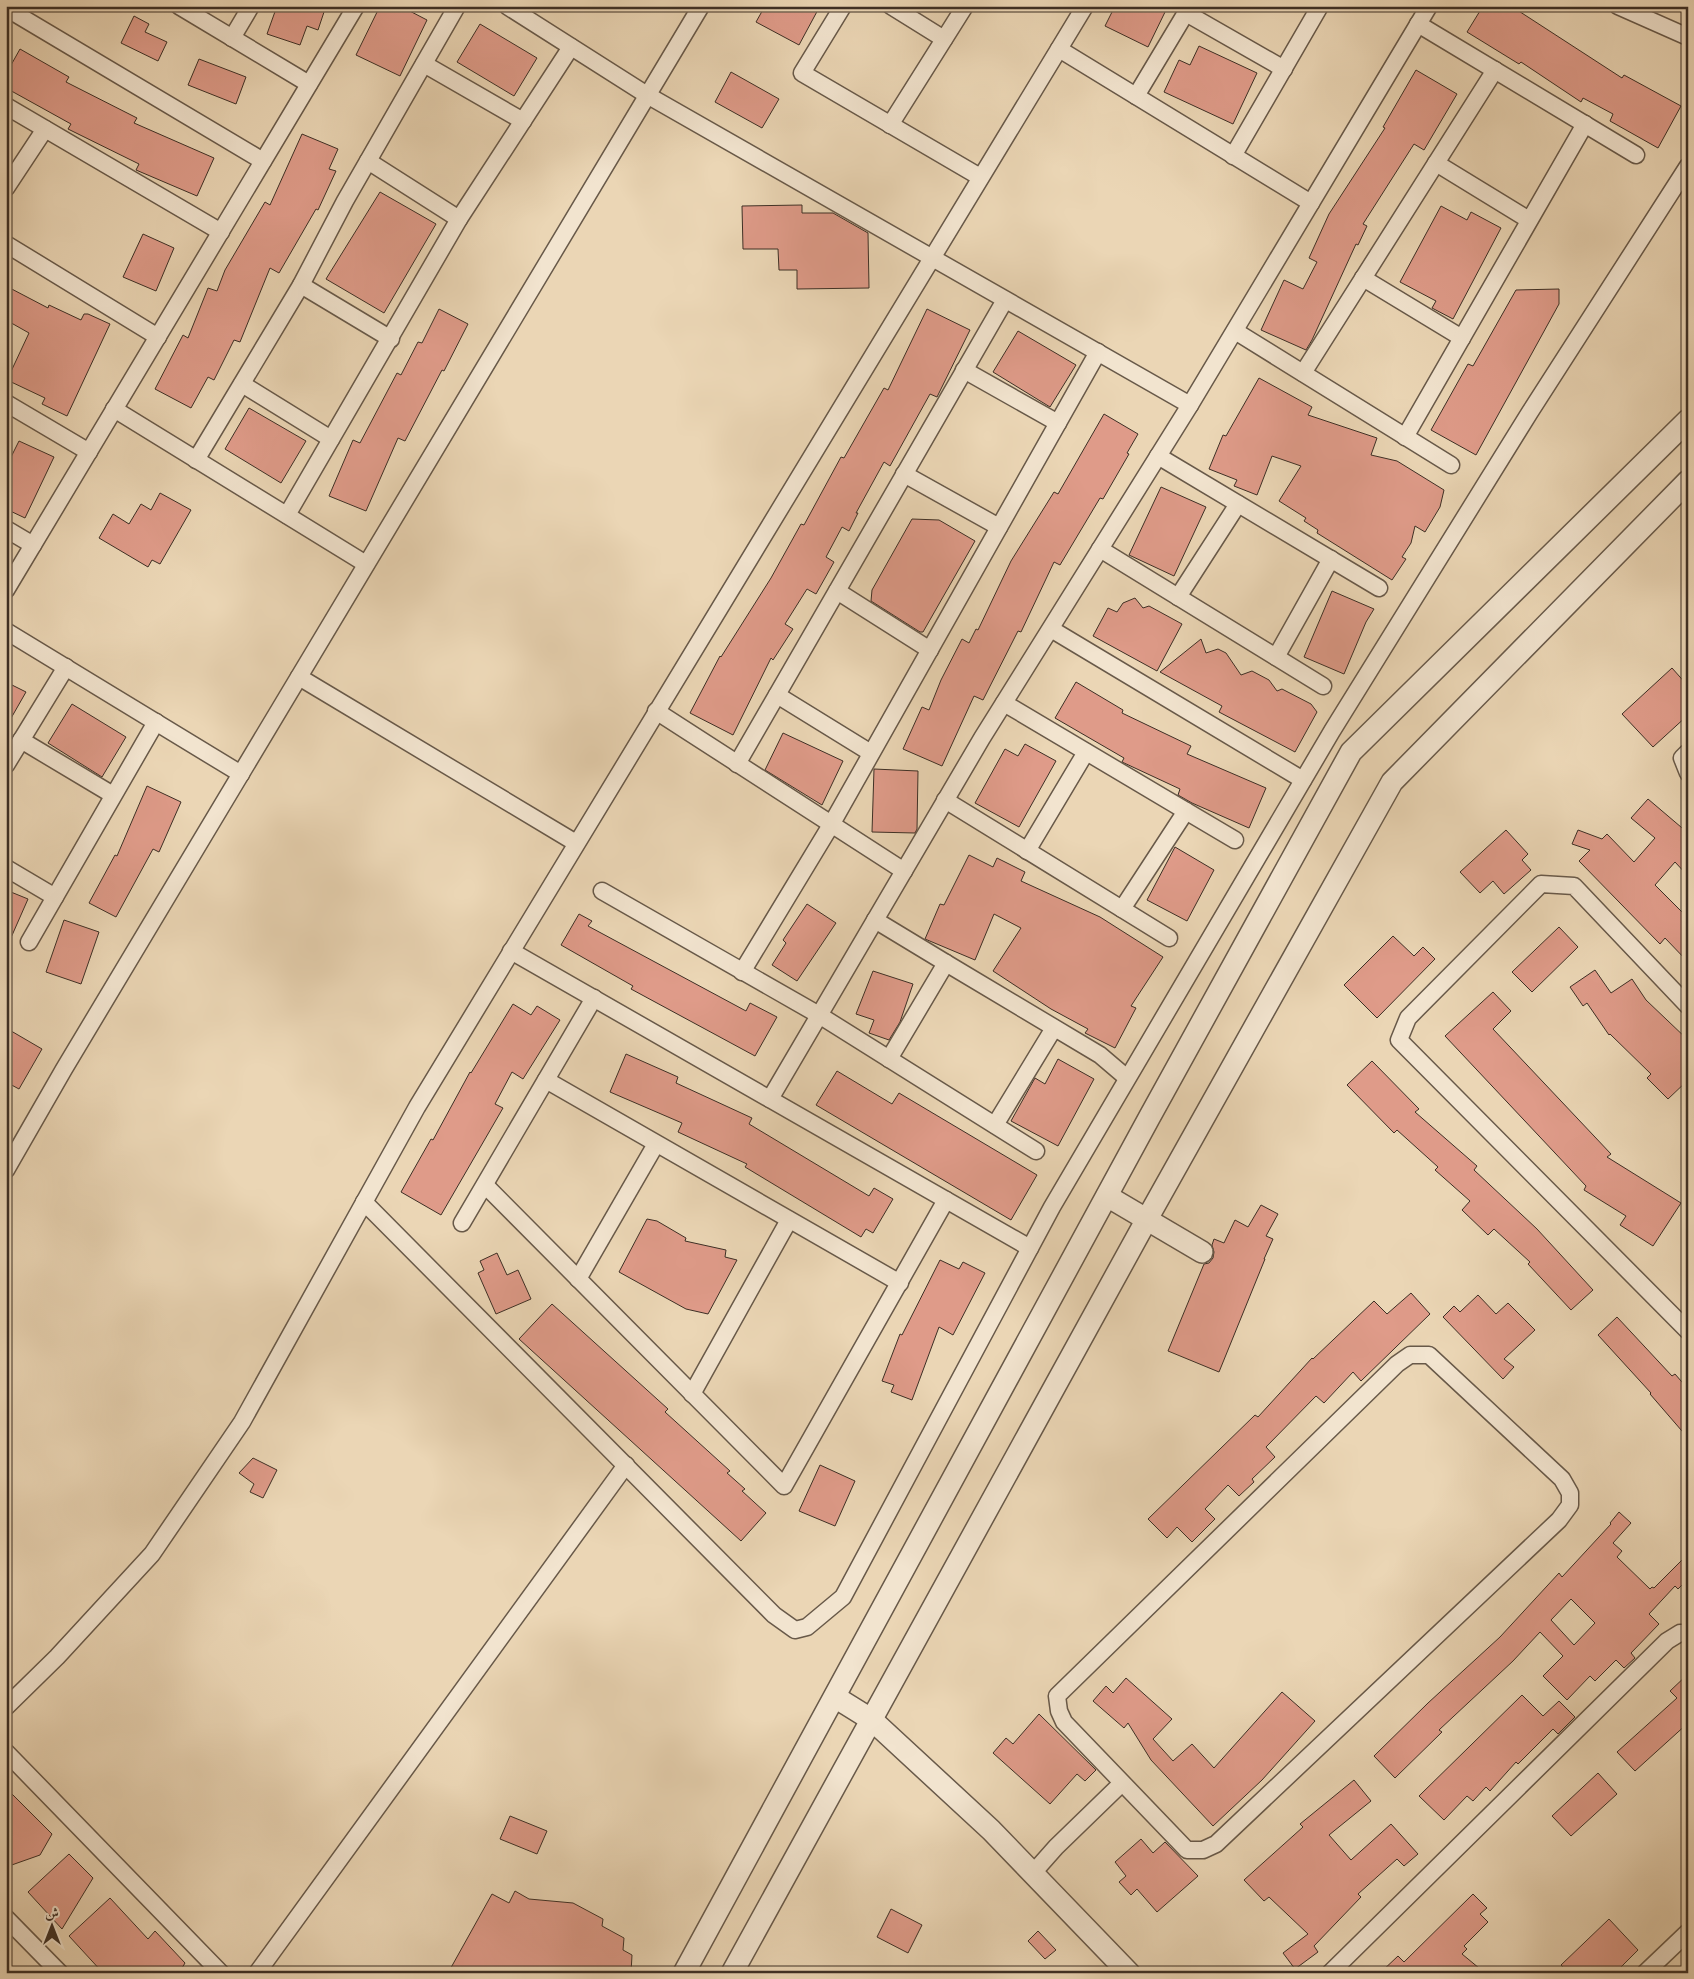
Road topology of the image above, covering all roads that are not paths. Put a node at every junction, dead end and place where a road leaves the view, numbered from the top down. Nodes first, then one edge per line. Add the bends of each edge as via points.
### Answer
1 (179, 6) edge
2 (252, 6) edge
3 (356, 6) edge
4 (457, 6) edge
5 (507, 6) edge
6 (700, 6) edge
7 (844, 6) edge
8 (891, 6) edge
9 (965, 6) edge
10 (1085, 6) edge
11 (1320, 6) edge
12 (1429, 6) edge
13 (1618, 6) edge
14 (6, 8) edge
15 (1188, 10) edge
16 (1418, 24) junction
17 (1688, 37) edge
18 (232, 38) junction
19 (944, 39) junction
20 (571, 47) junction
21 (1059, 49) junction
22 (424, 64) junction
23 (1284, 70) junction
24 (1495, 70) junction
25 (309, 84) junction
26 (647, 95) junction
27 (1136, 96) junction
28 (6, 106) edge
29 (523, 121) junction
30 (1585, 124) junction
31 (890, 125) junction
32 (45, 129) junction
33 (1636, 155) dead end
34 (1234, 156) junction
35 (263, 161) junction
36 (368, 161) junction
37 (1436, 163) junction
38 (1688, 166) edge
39 (980, 178) junction
40 (6, 188) edge
41 (1311, 203) junction
42 (459, 220) junction
43 (1529, 220) junction
44 (221, 232) junction
45 (6, 244) edge
46 (931, 258) junction
47 (1363, 278) junction
48 (301, 285) junction
49 (1005, 300) junction
50 (1235, 332) junction
51 (158, 337) junction
52 (1462, 338) junction
53 (391, 339) junction
54 (1098, 352) junction
55 (964, 370) junction
56 (1303, 374) junction
57 (242, 384) junction
58 (7, 405) edge
59 (1190, 406) junction
60 (114, 409) junction
61 (1688, 420) edge
62 (1058, 423) junction
63 (1405, 437) junction
64 (331, 439) junction
65 (89, 452) junction
66 (1158, 456) junction
67 (196, 460) junction
68 (1451, 465) dead end
69 (904, 474) junction
70 (1688, 480) edge
71 (1238, 504) junction
72 (287, 515) junction
73 (999, 528) junction
74 (6, 529) edge
75 (33, 545) junction
76 (1100, 549) junction
77 (1330, 560) junction
78 (366, 564) junction
79 (1379, 588) dead end
80 (6, 590) edge
81 (837, 591) junction
82 (1178, 597) junction
83 (1051, 628) junction
84 (6, 631) edge
85 (930, 650) junction
86 (1276, 657) junction
87 (66, 667) junction
88 (299, 677) junction
89 (1323, 686) dead end
90 (777, 695) junction
91 (1004, 703) junction
92 (656, 711) junction
93 (156, 722) junction
94 (22, 740) junction
95 (1086, 752) junction
96 (1688, 752) edge
97 (871, 753) junction
98 (737, 764) junction
99 (6, 765) edge
100 (1688, 773) edge
101 (241, 774) junction
102 (1303, 780) junction
103 (113, 795) junction
104 (945, 800) junction
105 (1186, 812) junction
106 (831, 824) junction
107 (1235, 840) dead end
108 (576, 843) junction
109 (1027, 851) junction
110 (6, 868) edge
111 (904, 871) junction
112 (602, 892) dead end
113 (55, 897) junction
114 (1122, 910) junction
115 (875, 920) junction
116 (866, 936) junction
117 (902, 936) junction
118 (1169, 938) dead end
119 (29, 942) dead end
120 (511, 951) junction
121 (946, 963) junction
122 (742, 972) junction
123 (594, 998) junction
124 (1688, 1006) edge
125 (819, 1015) junction
126 (1054, 1028) junction
127 (889, 1059) junction
128 (1127, 1078) junction
129 (546, 1080) junction
130 (770, 1099) junction
131 (995, 1125) junction
132 (656, 1144) junction
133 (1036, 1151) dead end
134 (6, 1170) edge
135 (484, 1185) junction
136 (1107, 1196) junction
137 (946, 1200) junction
138 (364, 1202) junction
139 (1147, 1219) junction
140 (789, 1220) junction
141 (462, 1223) dead end
142 (1030, 1248) junction
143 (1202, 1252) dead end
144 (578, 1279) junction
145 (900, 1283) junction
146 (1688, 1331) edge
147 (692, 1394) junction
148 (626, 1465) junction
149 (1688, 1633) edge
150 (835, 1697) junction
151 (6, 1707) edge
152 (872, 1720) junction
153 (6, 1752) edge
154 (1122, 1783) junction
155 (1033, 1873) junction
156 (6, 1918) edge
157 (1688, 1932) edge
158 (60, 1973) edge
159 (221, 1973) edge
160 (257, 1973) edge
161 (684, 1973) edge
162 (732, 1973) edge
163 (1130, 1973) edge
164 (1330, 1973) edge
165 (1645, 1973) edge

1 - 18 street
2 - 18 street
3 - 25 street
4 - 22 street
5 - 20 street
6 - 26 street
7 - 31 street via 802,73
8 - 19 street
9 - 19 street
10 - 21 street
11 - 23 street
12 - 16 street
13 - 17 street
14 - 35 street
15 - 23 street
15 - 27 street
16 - 24 street
16 - 41 street
18 - 25 street
19 - 31 street
20 - 26 street
20 - 29 street
21 - 27 street
21 - 39 street
22 - 29 street
22 - 36 street
23 - 34 street
24 - 30 street
24 - 37 street
25 - 35 street
26 - 46 street
26 - 78 street
27 - 34 street
28 - 32 street
29 - 42 street
30 - 33 street
30 - 43 street
31 - 39 street
32 - 40 street
32 - 44 street
34 - 41 street
35 - 44 street
36 - 42 street
36 - 48 street
37 - 43 street
37 - 47 street
38 - 102 street via 1525,420
39 - 46 street
41 - 50 street
42 - 53 street
43 - 52 street
44 - 51 street
45 - 51 street
46 - 49 street
46 - 92 street
47 - 52 street
47 - 56 street
48 - 53 street
48 - 57 street
49 - 54 street
49 - 55 street
50 - 56 street
50 - 59 street
51 - 60 street
52 - 63 street
53 - 64 street
54 - 59 street
54 - 62 street
55 - 62 street
55 - 69 street
56 - 63 street
57 - 64 street
57 - 67 street
58 - 65 street
59 - 66 street
60 - 65 street
60 - 67 street
61 - 136 street via 1351,752
62 - 73 street
63 - 68 street
64 - 72 street
65 - 75 street
66 - 71 street
66 - 76 street
67 - 72 street
69 - 73 street
69 - 81 street
70 - 139 street via 1392,782
71 - 77 street
71 - 82 street
72 - 78 street
73 - 85 street
74 - 75 street
75 - 80 street
76 - 82 street
76 - 83 street
77 - 79 street
77 - 86 street
78 - 88 street
81 - 85 street
81 - 90 street
82 - 86 street
83 - 91 street
83 - 102 street
84 - 87 street
85 - 97 street
86 - 89 street
87 - 93 street
87 - 94 street
88 - 101 street
88 - 108 street
90 - 97 street
90 - 98 street
91 - 95 street
91 - 104 street
92 - 98 street
92 - 108 street
93 - 101 street
93 - 103 street
94 - 99 street
94 - 103 street
95 - 105 street
95 - 109 street
96 - 100 street via 1682,758
97 - 106 street
98 - 106 street
101 - 134 street
102 - 128 street
103 - 113 street
104 - 109 street
104 - 111 street
105 - 107 street
105 - 114 street
106 - 111 street
106 - 122 street
108 - 120 street
109 - 114 street
110 - 113 street
111 - 115 street
112 - 122 street
113 - 119 street
114 - 118 street
115 - 116 street
115 - 117 street
116 - 117 street
116 - 125 street
117 - 121 street
120 - 123 street
120 - 138 street
121 - 126 street
121 - 127 street
122 - 125 street
123 - 129 street
123 - 130 street
124 - 146 street via 1574,886 1540,884 1408,1018 1399,1040
125 - 127 street
125 - 130 street
126 - 128 street via 1100,1055
126 - 131 street
127 - 131 street
128 - 142 street
129 - 132 street
129 - 135 street
130 - 137 street
131 - 133 street
132 - 140 street
132 - 144 street
135 - 141 street
135 - 144 street
136 - 139 street
136 - 150 street
137 - 142 street
137 - 145 street
138 - 148 street
138 - 151 street via 242,1422 152,1554
139 - 143 street
139 - 152 street
140 - 145 street
140 - 147 street
142 - 148 street via 842,1597 807,1627 795,1630 774,1615
144 - 147 street
145 - 147 street via 784,1486
148 - 160 street
149 - 164 street via 1680,1633 1668,1641
150 - 152 street
150 - 161 street
152 - 155 street
152 - 162 street
153 - 159 street
154 - 154 street via 1064,1722 1058,1696 1397,1364 1410,1355 1429,1355 1562,1479 1570,1493 1570,1505 1559,1520 1216,1844 1203,1850 1187,1850
154 - 155 street
155 - 163 street
156 - 158 street
157 - 165 street

